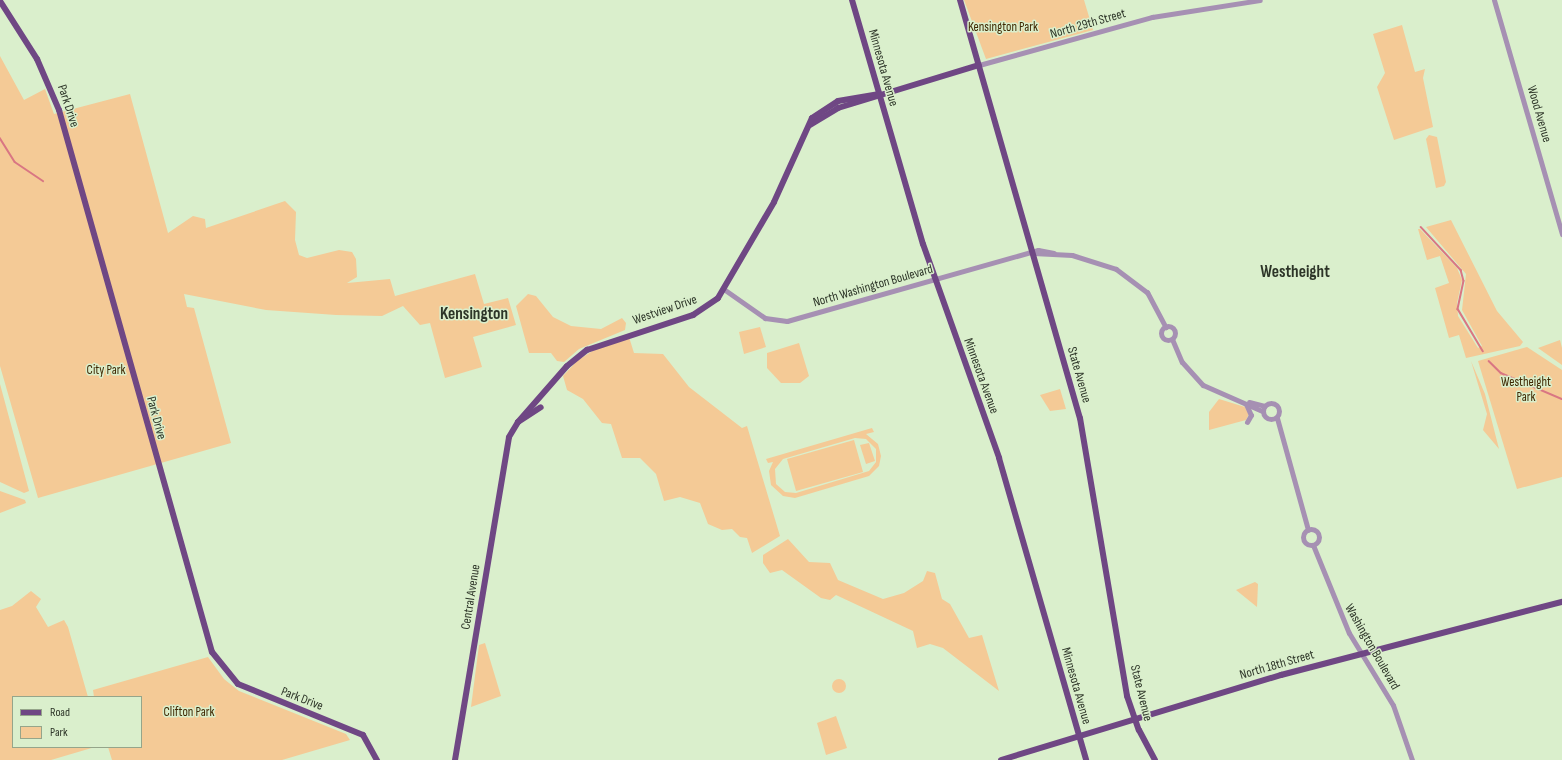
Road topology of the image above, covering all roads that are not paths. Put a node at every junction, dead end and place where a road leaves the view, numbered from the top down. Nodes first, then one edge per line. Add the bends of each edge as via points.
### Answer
1 (852, 0) edge
2 (960, 0) edge
3 (1260, 0) edge
4 (1494, 0) edge
5 (0, 1) edge
6 (979, 65) junction
7 (879, 94) junction
8 (1562, 234) edge
9 (1033, 253) junction
10 (935, 279) junction
11 (725, 290) junction
12 (1166, 327) junction
13 (1172, 339) junction
14 (1244, 402) junction
15 (542, 407) dead end
16 (1263, 408) junction
17 (1277, 418) junction
18 (1271, 420) junction
19 (518, 422) junction
20 (1247, 422) dead end
21 (1282, 435) junction
22 (509, 437) joint
23 (1308, 530) junction
24 (1313, 545) junction
25 (1562, 602) edge
26 (1361, 652) junction
27 (1134, 717) junction
28 (1080, 738) junction
29 (377, 760) edge
30 (455, 760) edge
31 (1001, 760) edge
32 (1086, 760) edge
33 (1155, 760) edge
34 (1412, 760) edge

1 - 7 main road, Minnesota Avenue
2 - 6 main road, State Avenue
3 - 6 street, North 29th Street via 1152,17
4 - 8 street, Wood Avenue
5 - 29 main road, Park Drive via 37,59 59,110 212,652 238,684 363,735
6 - 7 main road, North 29th Street
6 - 9 main road, State Avenue
7 - 10 main road, Minnesota Avenue
7 - 11 main road, Westview Drive via 830,111 810,125 774,202
9 - 10 street, North Washington Boulevard
9 - 12 street, North Washington Boulevard via 1054,253 1097,262 1116,269 1141,286 1156,304
9 - 27 main road, State Avenue via 1080,418
10 - 11 street, North Washington Boulevard via 787,321 765,318
10 - 28 main road, Minnesota Avenue via 998,458
11 - 19 main road, Westview Drive via 693,315 587,350 567,366
12 - 13 street via 1174,330
12 - 13 street via 1162,336
13 - 14 street via 1182,362 1203,385
14 - 16 street
14 - 20 street via 1251,415
15 - 19 main road
16 - 17 street via 1272,403 1277,406
16 - 18 street
17 - 18 street
17 - 21 street
18 - 21 street
19 - 22 main road, Westview Drive
21 - 23 street
22 - 30 main road, Central Avenue
23 - 24 street via 1304,539
23 - 24 street via 1318,534
24 - 26 street, Washington Boulevard via 1341,617
25 - 26 main road, North 18th Street
26 - 27 main road, North 18th Street
26 - 34 street, Washington Boulevard via 1393,705
27 - 28 main road, North 18th Street
27 - 33 main road, State Avenue
28 - 31 main road, North 18th Street
28 - 32 main road, Minnesota Avenue

